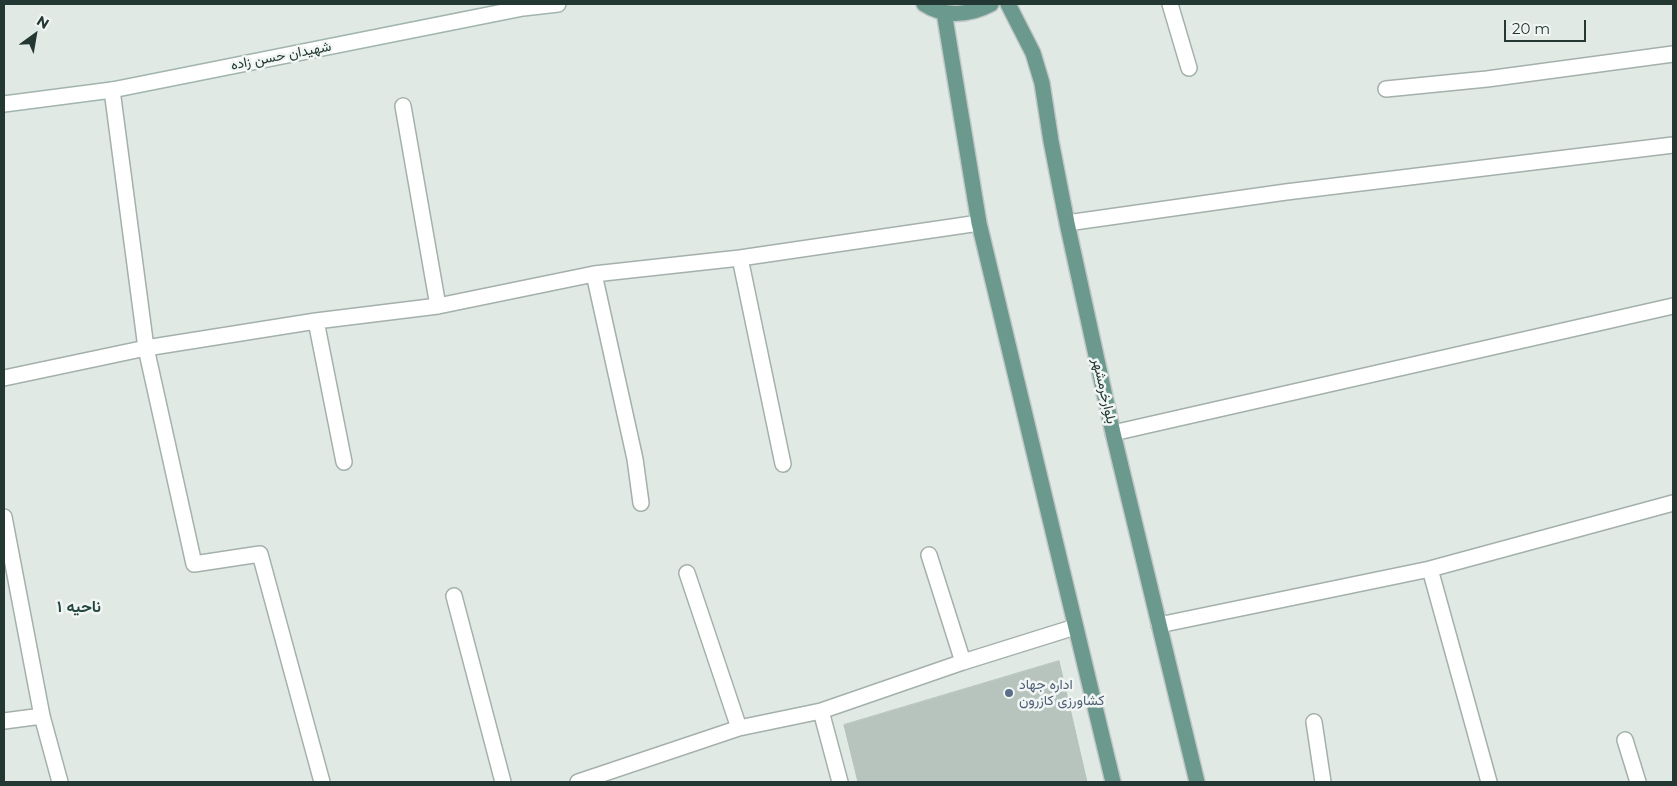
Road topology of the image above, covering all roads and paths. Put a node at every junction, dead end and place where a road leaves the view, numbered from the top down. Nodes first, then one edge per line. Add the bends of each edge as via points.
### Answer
1 (558, 4) edge
2 (924, 4) edge
3 (991, 4) edge
4 (1008, 4) edge
5 (1170, 4) edge
6 (523, 6) edge
7 (944, 12) junction
8 (1673, 54) edge
9 (1189, 68) dead end
10 (1386, 89) dead end
11 (112, 90) junction
12 (4, 104) edge
13 (404, 106) dead end
14 (1673, 144) edge
15 (979, 223) junction
16 (1067, 223) junction
17 (740, 258) junction
18 (594, 274) junction
19 (438, 306) junction
20 (1673, 306) edge
21 (316, 321) junction
22 (146, 348) junction
23 (4, 378) edge
24 (1114, 433) junction
25 (344, 462) dead end
26 (783, 464) dead end
27 (641, 503) dead end
28 (1673, 504) edge
29 (4, 517) edge
30 (929, 555) dead end
31 (1430, 570) junction
32 (687, 573) dead end
33 (454, 596) dead end
34 (1159, 625) junction
35 (1075, 628) junction
36 (963, 662) junction
37 (821, 712) junction
38 (42, 716) junction
39 (4, 721) edge
40 (1314, 722) dead end
41 (739, 728) junction
42 (1625, 740) dead end
43 (60, 782) edge
44 (322, 782) edge
45 (503, 782) edge
46 (578, 782) edge
47 (840, 782) edge
48 (1113, 782) edge
49 (1196, 782) edge
50 (1323, 782) edge
51 (1489, 782) edge
52 (1638, 782) edge

1 - 6 street, شهیدان حسن زاده
2 - 7 main road
3 - 7 main road via 960,14
4 - 16 main road, بلوارخرمشهر via 1033,53 1042,83
5 - 9 street
6 - 11 street, شهیدان حسن زاده
7 - 15 main road
8 - 10 street
11 - 12 street, شهیدان حسن زاده
11 - 22 street
13 - 19 street
14 - 16 street
15 - 17 street
15 - 35 main road
16 - 24 main road, بلوارخرمشهر
17 - 18 street
17 - 26 street
18 - 19 street
18 - 27 street via 635,459
19 - 21 street
20 - 24 street
21 - 22 street
21 - 25 street
22 - 23 street
22 - 44 street via 194,564 260,554
24 - 34 main road, بلوارخرمشهر
28 - 31 street
29 - 38 street
30 - 36 street
31 - 34 street
31 - 51 street
32 - 41 street
33 - 45 street
34 - 49 main road, بلوارخرمشهر
35 - 36 street
35 - 48 main road
36 - 37 street
37 - 41 street
37 - 47 street
38 - 39 street
38 - 43 street
40 - 50 street
41 - 46 street
42 - 52 street

